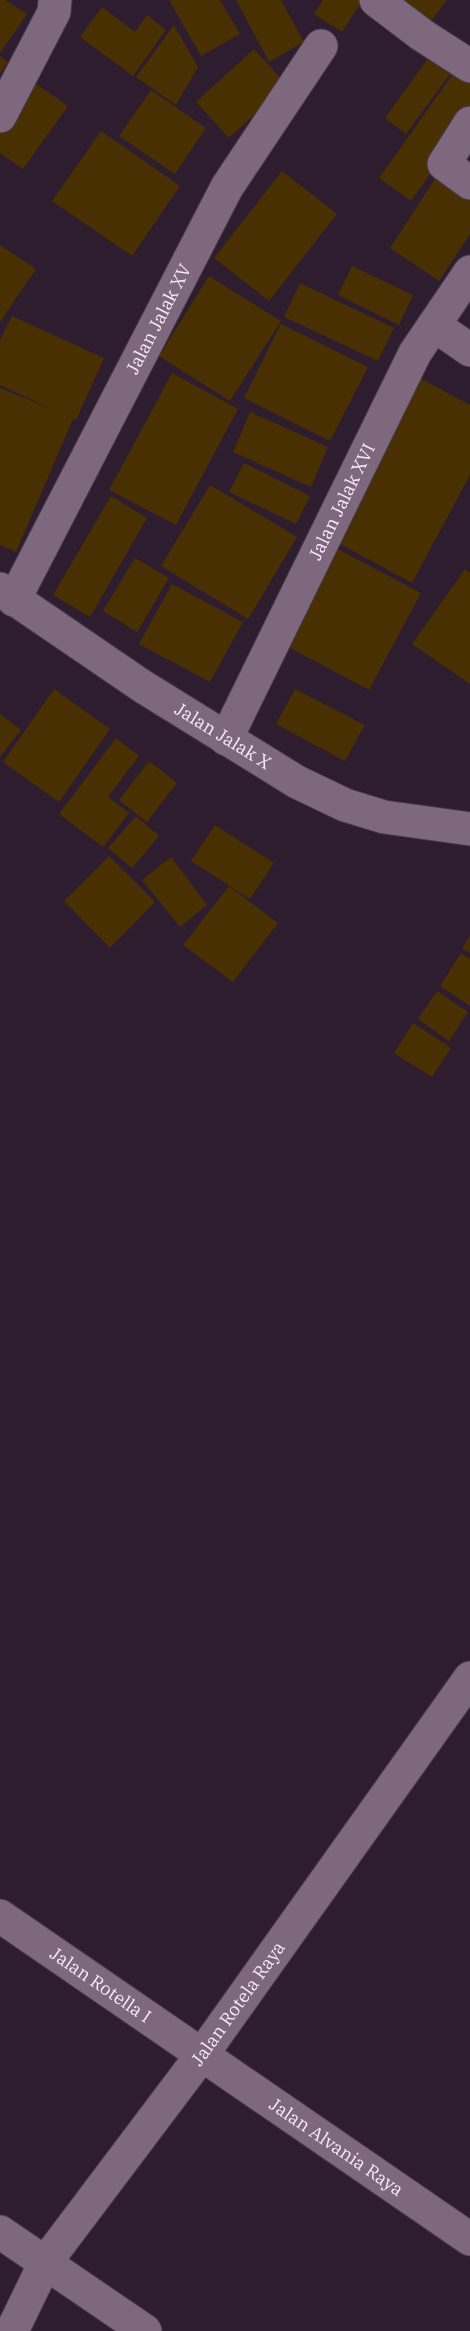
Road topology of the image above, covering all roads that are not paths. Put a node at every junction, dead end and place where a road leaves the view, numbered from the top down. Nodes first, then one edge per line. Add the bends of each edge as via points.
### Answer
1 (55, 0) edge
2 (376, 0) edge
3 (321, 46) dead end
4 (470, 66) edge
5 (0, 116) edge
6 (470, 123) edge
7 (470, 183) edge
8 (470, 272) edge
9 (434, 326) junction
10 (470, 350) edge
11 (7, 594) edge
12 (226, 740) junction
13 (470, 830) edge
14 (470, 1678) edge
15 (0, 1916) edge
16 (201, 2056) junction
17 (0, 2232) edge
18 (470, 2239) edge
19 (45, 2263) junction
20 (12, 2331) edge
21 (145, 2331) edge

1 - 5 street via 54,12
2 - 4 street
3 - 11 street, Jalan Jalak XV via 226,187
6 - 7 street via 444,164
8 - 9 street, Jalan Jalak XVI
9 - 10 street
9 - 12 street, Jalan Jalak XVI via 415,353
11 - 12 street, Jalan Jalak X
12 - 13 street, Jalan Jalak X via 297,782 345,804 384,817
14 - 16 street, Jalan Rotela Raya
15 - 16 street, Jalan Rotella I
16 - 18 street, Jalan Alvania Raya
16 - 19 street, Jalan Rotela Raya
17 - 19 street
19 - 20 street, Jalan Rotela Raya
19 - 21 street

